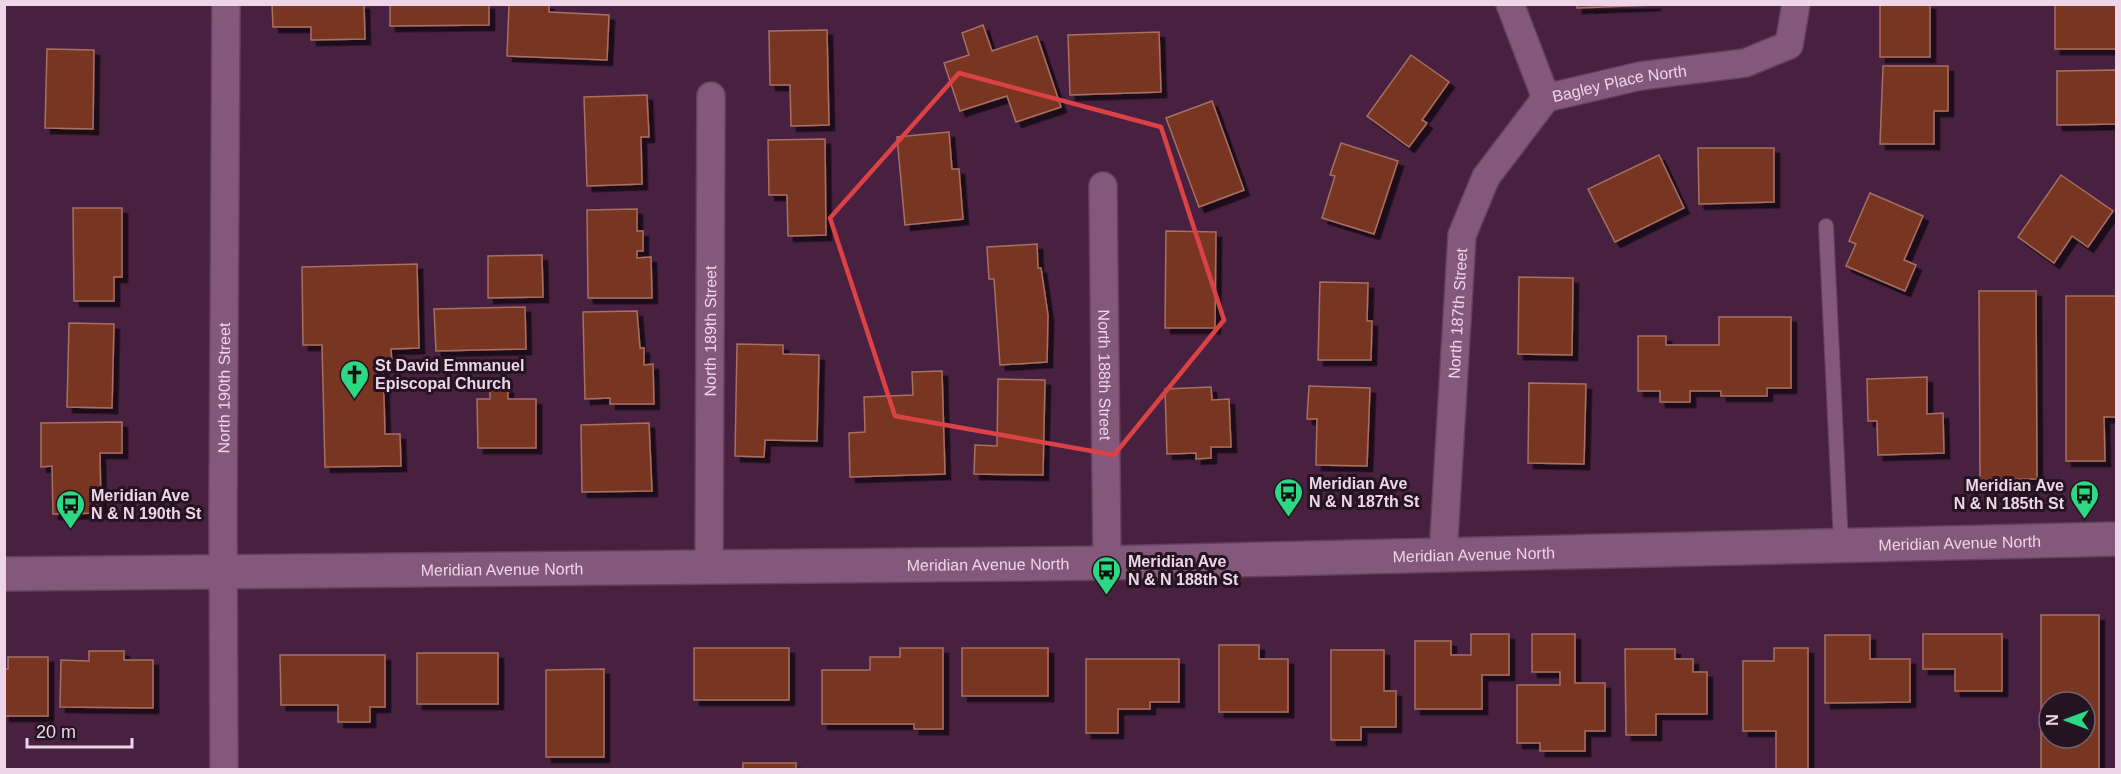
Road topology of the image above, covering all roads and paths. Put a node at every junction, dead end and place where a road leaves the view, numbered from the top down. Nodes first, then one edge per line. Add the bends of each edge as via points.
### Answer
1 (226, 4) edge
2 (1510, 4) edge
3 (1796, 4) edge
4 (711, 96) dead end
5 (1546, 98) junction
6 (1103, 186) dead end
7 (1826, 226) dead end
8 (2116, 539) edge
9 (1841, 544) junction
10 (1443, 555) junction
11 (1107, 563) junction
12 (709, 567) junction
13 (222, 572) junction
14 (4, 574) edge
15 (224, 770) edge

1 - 13 street, North 190th Street
2 - 5 street, Bagley Place North
3 - 5 street, Bagley Place North via 1789,45 1745,63 1640,76
4 - 12 street, North 189th Street
5 - 10 street, North 187th Street via 1486,177 1462,235
6 - 11 street, North 188th Street
7 - 9 lane
8 - 9 street, Meridian Avenue North
9 - 10 street, Meridian Avenue North
10 - 11 street, Meridian Avenue North
11 - 12 street, Meridian Avenue North
12 - 13 street, Meridian Avenue North
13 - 14 street, Meridian Avenue North
13 - 15 street, North 190th Street

